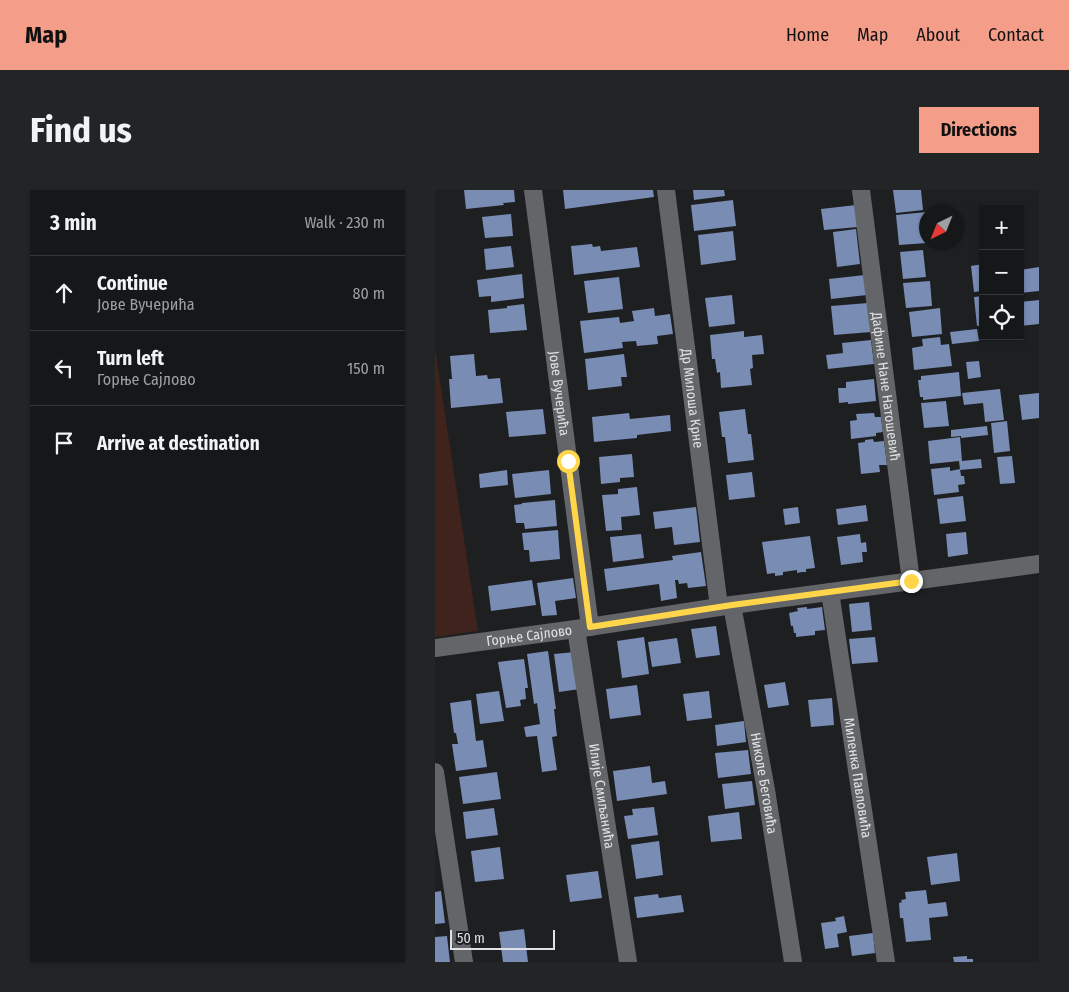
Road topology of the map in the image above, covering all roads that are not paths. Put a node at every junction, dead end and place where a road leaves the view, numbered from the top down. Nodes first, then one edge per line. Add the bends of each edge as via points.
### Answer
1 (533, 190) edge
2 (666, 190) edge
3 (861, 190) edge
4 (1039, 564) edge
5 (911, 581) junction
6 (830, 592) junction
7 (725, 606) junction
8 (583, 628) junction
9 (435, 648) edge
10 (435, 772) edge
11 (464, 962) edge
12 (628, 962) edge
13 (793, 962) edge
14 (886, 962) edge

1 - 8 street, Јове Вучерића
2 - 7 street, Др Милоша Крне
3 - 5 street, Дафине Нане Натошевић
4 - 5 street, Горње Сајлово
5 - 6 street, Горње Сајлово
6 - 7 street, Горње Сајлово
6 - 14 street, Миленка Павловића
7 - 8 street, Горње Сајлово
7 - 13 street, Николе Беговића via 766,790
8 - 9 street, Горње Сајлово
8 - 12 street, Илије Смиљанића
10 - 11 street

